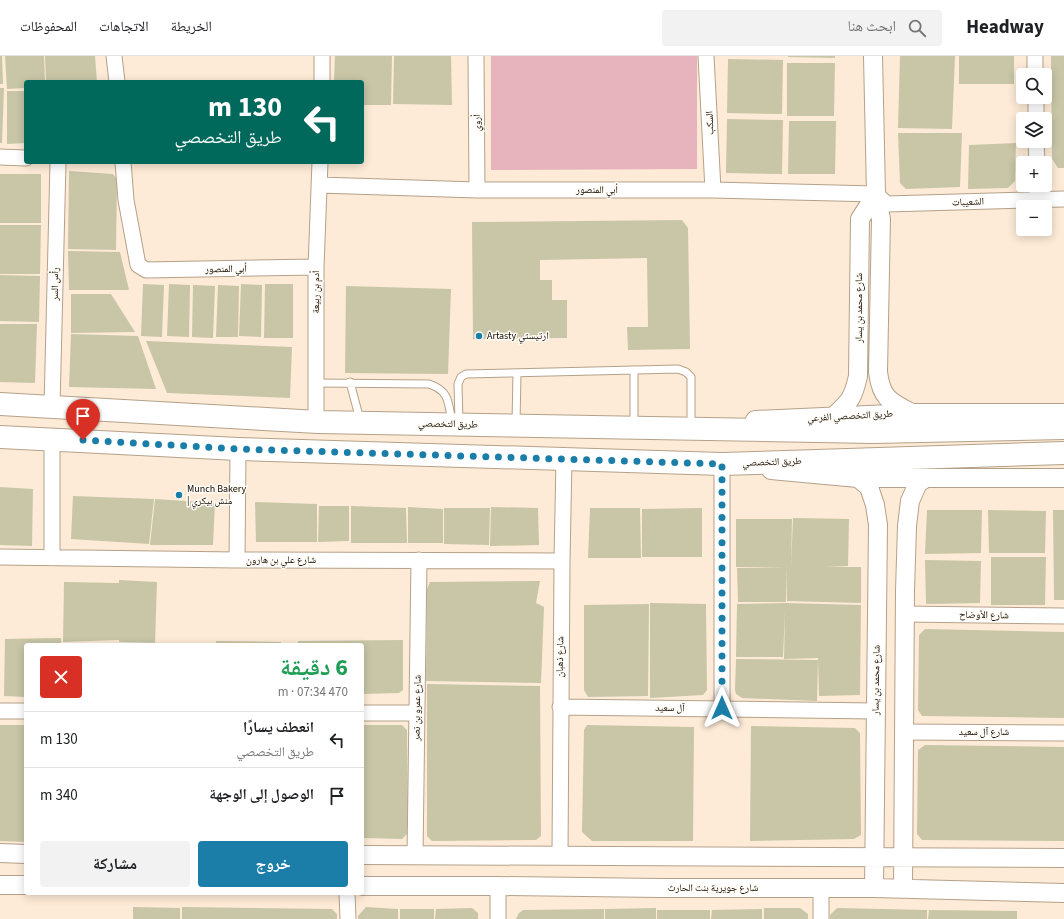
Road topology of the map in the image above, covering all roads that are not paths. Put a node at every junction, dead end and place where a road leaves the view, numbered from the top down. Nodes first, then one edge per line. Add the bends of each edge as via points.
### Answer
1 (114, 56) edge
2 (322, 56) edge
3 (476, 56) edge
4 (706, 56) edge
5 (873, 56) edge
6 (1035, 56) edge
7 (1035, 68) edge
8 (117, 80) edge
9 (322, 80) edge
10 (0, 157) edge
11 (24, 158) edge
12 (58, 164) edge
13 (123, 164) edge
14 (320, 164) edge
15 (319, 185) junction
16 (477, 190) junction
17 (713, 190) junction
18 (1037, 192) edge
19 (876, 194) junction
20 (1064, 199) edge
21 (316, 267) junction
22 (634, 370) junction
23 (517, 372) junction
24 (350, 382) junction
25 (316, 383) junction
26 (0, 404) edge
27 (52, 407) junction
28 (912, 413) junction
29 (1064, 413) edge
30 (833, 417) junction
31 (318, 422) junction
32 (361, 423) junction
33 (691, 423) junction
34 (456, 424) junction
35 (516, 425) junction
36 (634, 428) junction
37 (1064, 428) edge
38 (0, 436) edge
39 (52, 438) junction
40 (238, 449) junction
41 (1064, 453) edge
42 (564, 459) junction
43 (722, 464) junction
44 (858, 478) junction
45 (926, 478) junction
46 (1064, 478) edge
47 (0, 557) edge
48 (52, 558) junction
49 (237, 560) junction
50 (419, 560) junction
51 (562, 561) junction
52 (877, 591) junction
53 (905, 591) junction
54 (905, 614) junction
55 (1064, 616) edge
56 (560, 707) junction
57 (722, 708) junction
58 (0, 711) edge
59 (24, 711) edge
60 (875, 711) junction
61 (364, 713) edge
62 (417, 713) junction
63 (904, 732) junction
64 (1064, 732) edge
65 (874, 819) junction
66 (904, 819) junction
67 (0, 854) edge
68 (24, 854) edge
69 (560, 855) junction
70 (364, 856) edge
71 (415, 856) junction
72 (874, 858) junction
73 (904, 858) junction
74 (959, 858) junction
75 (1064, 858) edge
76 (0, 885) edge
77 (24, 885) edge
78 (364, 886) edge
79 (498, 886) junction
80 (821, 888) junction
81 (874, 888) junction
82 (904, 888) junction
83 (960, 890) junction
84 (1064, 893) edge
85 (347, 895) edge
86 (348, 919) edge
87 (498, 919) edge
88 (821, 919) edge

1 - 8 street
2 - 9 street
3 - 16 street, أروي
4 - 17 street, السكب
5 - 19 street, شارع محمد بن يسار
6 - 7 street
10 - 11 street
12 - 27 street, رأس السر
13 - 21 street, أبي المنصور via 126,200 138,265 146,270
14 - 15 street, أدم بن ربيعة
15 - 16 street, أبي المنصور
15 - 21 street, أدم بن ربيعة
16 - 17 street, أبي المنصور
17 - 19 street, أبي المنصور
18 - 19 street, الشعيبات via 886,204
18 - 20 street, الشعيبات
19 - 28 street, شارع محمد بن يسار via 881,219 878,372 880,386 895,404
19 - 30 street, شارع محمد بن يسار via 860,219 858,376 855,392
21 - 25 street, أدم بن ربيعة
22 - 23 lane
22 - 33 lane via 678,369 686,372 691,377
22 - 36 lane
23 - 34 lane via 466,374 461,377 458,384
23 - 35 lane
24 - 25 lane
24 - 32 lane
24 - 34 lane via 429,384 439,387 446,395
25 - 31 street, أدم بن ربيعة
26 - 27 main road, طريق التخصصي
27 - 31 main road, طريق التخصصي
28 - 29 street, طريق التخصصي الفرعي
28 - 30 street, طريق التخصصي الفرعي
30 - 33 street, طريق التخصصي الفرعي
31 - 32 main road, طريق التخصصي
32 - 34 main road, طريق التخصصي
33 - 36 street, طريق التخصصي الفرعي
34 - 35 main road, طريق التخصصي
35 - 36 main road, طريق التخصصي
36 - 37 main road, طريق التخصصي via 873,432
38 - 39 main road, طريق التخصصي
39 - 40 main road, طريق التخصصي
39 - 48 street
40 - 42 main road, طريق التخصصي
40 - 49 street
41 - 43 main road, طريق التخصصي
42 - 43 main road, طريق التخصصي
42 - 51 street, شارع ذهبان
43 - 44 street
43 - 57 street
44 - 45 street
44 - 52 street, شارع محمد بن يسار via 869,487 875,505 878,525
45 - 46 street
45 - 53 street via 918,483 910,501 906,526
47 - 48 street, شارع علي بن هارون
48 - 49 street, شارع علي بن هارون
49 - 50 street, شارع علي بن هارون
50 - 51 street, شارع علي بن هارون
50 - 62 street, شارع عمرو بن نصر
51 - 56 street, شارع ذهبان
52 - 53 street via 881,550 886,538 894,537 899,540 901,547
52 - 60 street, شارع محمد بن يسار
53 - 54 street
54 - 55 street, شارع الأوضاح
54 - 63 street
56 - 57 street, آل سعيد
56 - 69 street, شارع ذهبان
57 - 60 street, آل سعيد
58 - 59 street
60 - 65 street, شارع محمد بن يسار
61 - 62 street
62 - 71 street, شارع عمرو بن نصر
63 - 64 street, شارع آل سعيد
63 - 66 street
65 - 66 street via 881,851 887,853 893,852 900,844
65 - 72 street, شارع محمد بن يسار
66 - 73 street
67 - 68 street
69 - 71 street
69 - 72 street
70 - 71 street
72 - 73 street
72 - 81 street, شارع محمد بن يسار
73 - 74 street
73 - 82 street
74 - 75 street
74 - 83 street via 916,864 911,876 917,885
76 - 77 street
78 - 79 street, شارع جويرية بنت الحارث
79 - 80 street, شارع جويرية بنت الحارث
79 - 87 street
80 - 81 street, شارع جويرية بنت الحارث
80 - 88 street
81 - 82 street, شارع جويرية بنت الحارث
82 - 83 street, شارع جويرية بنت الحارث
83 - 84 street, شارع جويرية بنت الحارث
85 - 86 street

